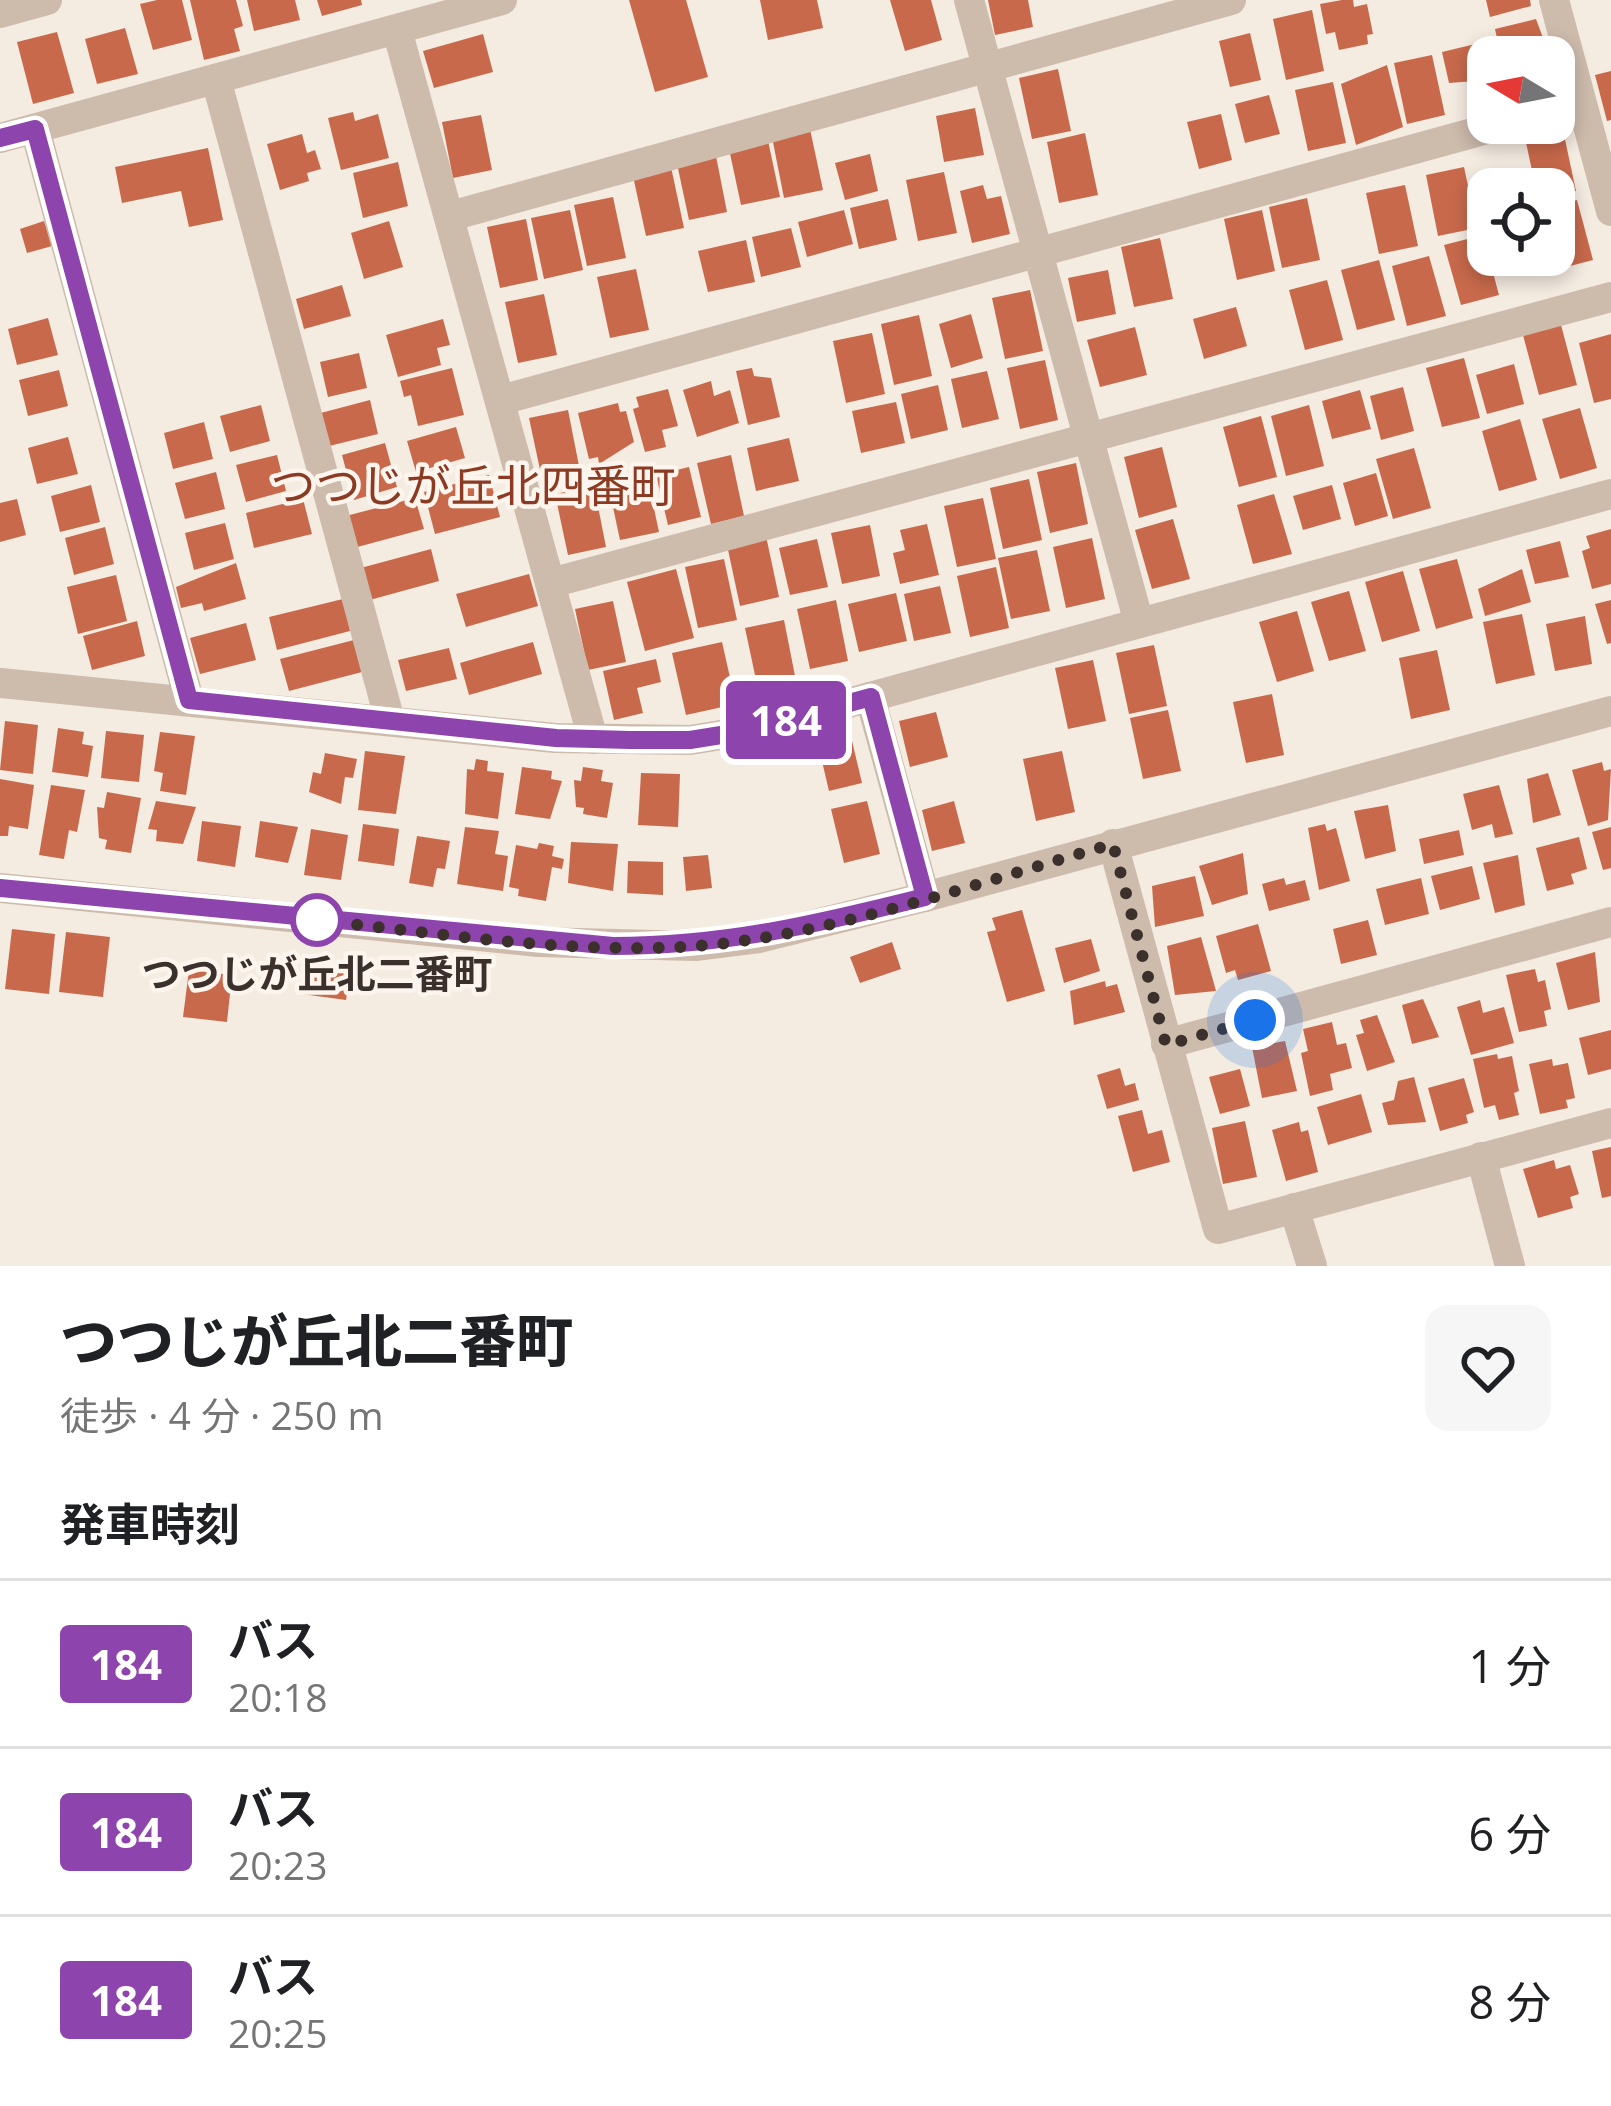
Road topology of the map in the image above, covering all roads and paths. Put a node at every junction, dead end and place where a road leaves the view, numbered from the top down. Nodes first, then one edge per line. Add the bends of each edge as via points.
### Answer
1 (47, 0) edge
2 (502, 0) edge
3 (969, 0) edge
4 (1231, 0) edge
5 (1554, 0) edge
6 (0, 13) edge
7 (397, 30) junction
8 (1559, 36) edge
9 (986, 65) junction
10 (216, 79) junction
11 (1575, 124) edge
12 (35, 129) junction
13 (1467, 135) edge
14 (0, 138) edge
15 (1611, 211) edge
16 (451, 216) junction
17 (1039, 252) junction
18 (1611, 297) edge
19 (501, 400) junction
20 (1088, 438) junction
21 (1611, 494) edge
22 (550, 583) junction
23 (1139, 623) junction
24 (0, 683) edge
25 (871, 697) junction
26 (189, 700) junction
27 (1611, 711) edge
28 (390, 721) junction
29 (593, 740) junction
30 (1113, 844) junction
31 (0, 888) edge
32 (925, 897) junction
33 (1611, 922) edge
34 (1166, 1045) junction
35 (1611, 1123) edge
36 (1481, 1157) junction
37 (1294, 1208) junction
38 (1312, 1266) edge
39 (1510, 1266) edge

1 - 6 street
2 - 7 street
3 - 9 street
4 - 9 street
5 - 8 street
7 - 10 street
7 - 16 street
9 - 16 street
9 - 17 street
10 - 12 street
10 - 28 street
11 - 15 street
12 - 14 street
12 - 26 street
13 - 17 street
16 - 19 street
17 - 19 street
17 - 20 street
18 - 20 street
19 - 22 street
20 - 22 street
20 - 23 street
21 - 23 street
22 - 29 street
23 - 25 street
24 - 26 street
25 - 29 street via 690,740
25 - 32 street
26 - 28 street
27 - 30 street
28 - 29 street
30 - 32 street
30 - 34 street
31 - 32 street via 613,946 759,938
33 - 34 street
34 - 37 street via 1217,1228
35 - 36 street
36 - 37 street
36 - 39 street
37 - 38 street

